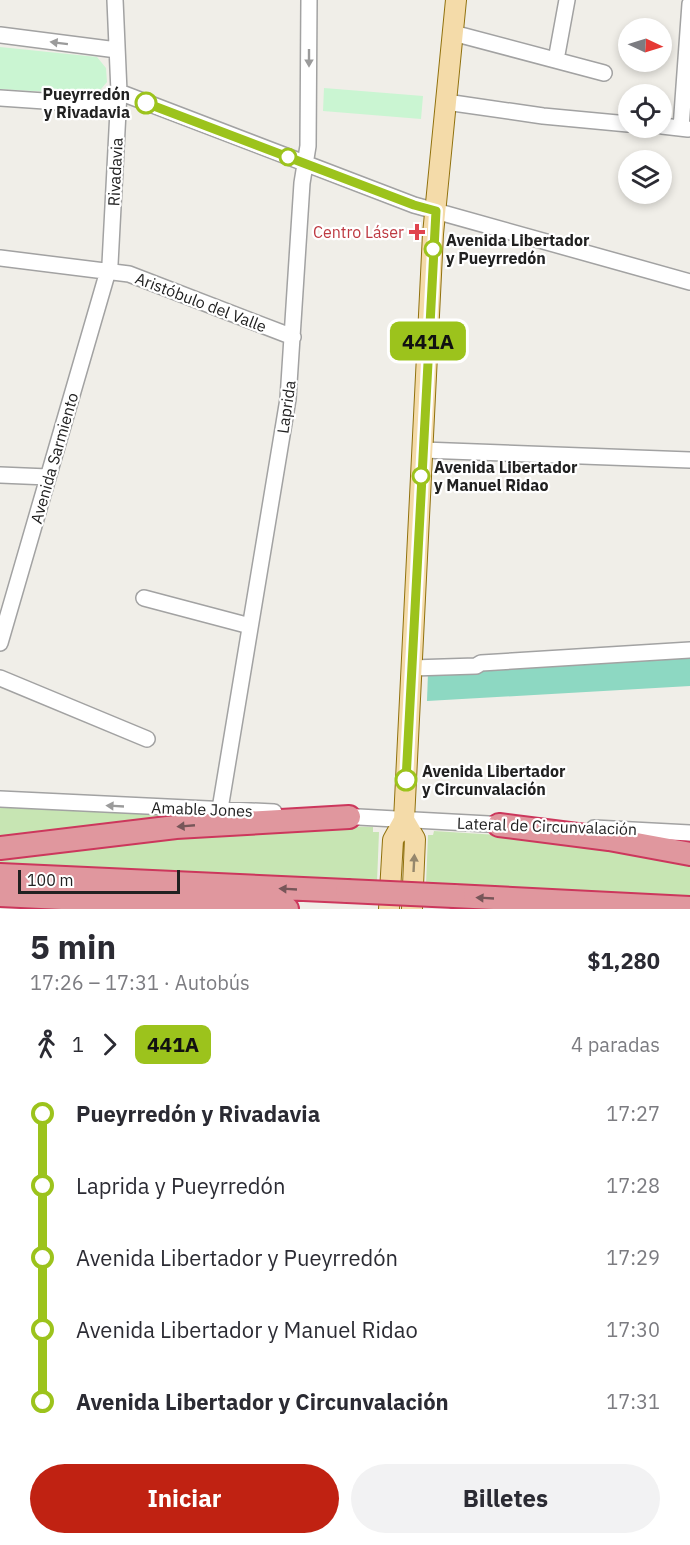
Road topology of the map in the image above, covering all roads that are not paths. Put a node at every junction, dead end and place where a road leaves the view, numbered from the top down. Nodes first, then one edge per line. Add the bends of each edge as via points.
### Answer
1 (116, 0) edge
2 (309, 0) edge
3 (456, 0) edge
4 (567, 0) edge
5 (690, 4) edge
6 (453, 33) junction
7 (0, 35) edge
8 (117, 50) junction
9 (556, 60) junction
10 (604, 73) dead end
11 (0, 98) edge
12 (119, 99) junction
13 (446, 102) junction
14 (618, 123) edge
15 (685, 128) edge
16 (305, 164) junction
17 (436, 211) junction
18 (0, 258) edge
19 (107, 273) junction
20 (690, 280) edge
21 (293, 337) junction
22 (423, 450) junction
23 (690, 460) edge
24 (0, 476) edge
25 (48, 477) junction
26 (144, 598) dead end
27 (250, 626) junction
28 (0, 643) edge
29 (690, 650) edge
30 (412, 668) junction
31 (0, 678) edge
32 (147, 739) dead end
33 (0, 799) edge
34 (220, 809) junction
35 (349, 817) junction
36 (404, 820) junction
37 (500, 825) junction
38 (690, 833) edge
39 (0, 848) edge
40 (690, 854) edge
41 (0, 875) edge
42 (0, 895) edge
43 (690, 908) edge
44 (286, 909) edge
45 (389, 909) edge
46 (412, 909) edge

1 - 8 street, Rivadavia
2 -> 16 street, Laprida
3 - 6 main road
4 - 9 street
5 - 15 street
6 - 9 street
6 - 13 main road
8 -> 7 street
8 - 12 street, Rivadavia
9 - 10 street
11 - 12 street
12 - 16 street
12 - 19 street, Rivadavia
13 - 14 street
13 - 17 main road
16 - 17 street
16 - 21 street, Laprida
17 - 20 street
17 - 22 main road
18 - 19 street, Aristóbulo del Valle
19 - 21 street, Aristóbulo del Valle via 129,274
19 - 25 street, Avenida Sarmiento
21 - 27 street, Laprida via 288,399
22 - 23 street
22 - 30 main road
24 - 25 street
25 - 28 street, Avenida Sarmiento
26 - 27 street
27 - 34 street, Laprida
29 - 30 street
30 - 36 main road
31 - 32 street
34 -> 33 street, Amable Jones
34 - 35 street, Amable Jones
35 - 36 street, Amable Jones
35 -> 39 highway via 186,826
36 - 37 street, Lateral de Circunvalación
36 - 45 main road via 393,840
46 -> 36 main road via 415,839
37 - 38 street, Lateral de Circunvalación
37 - 40 highway
43 -> 41 highway, bridge
42 - 44 highway

